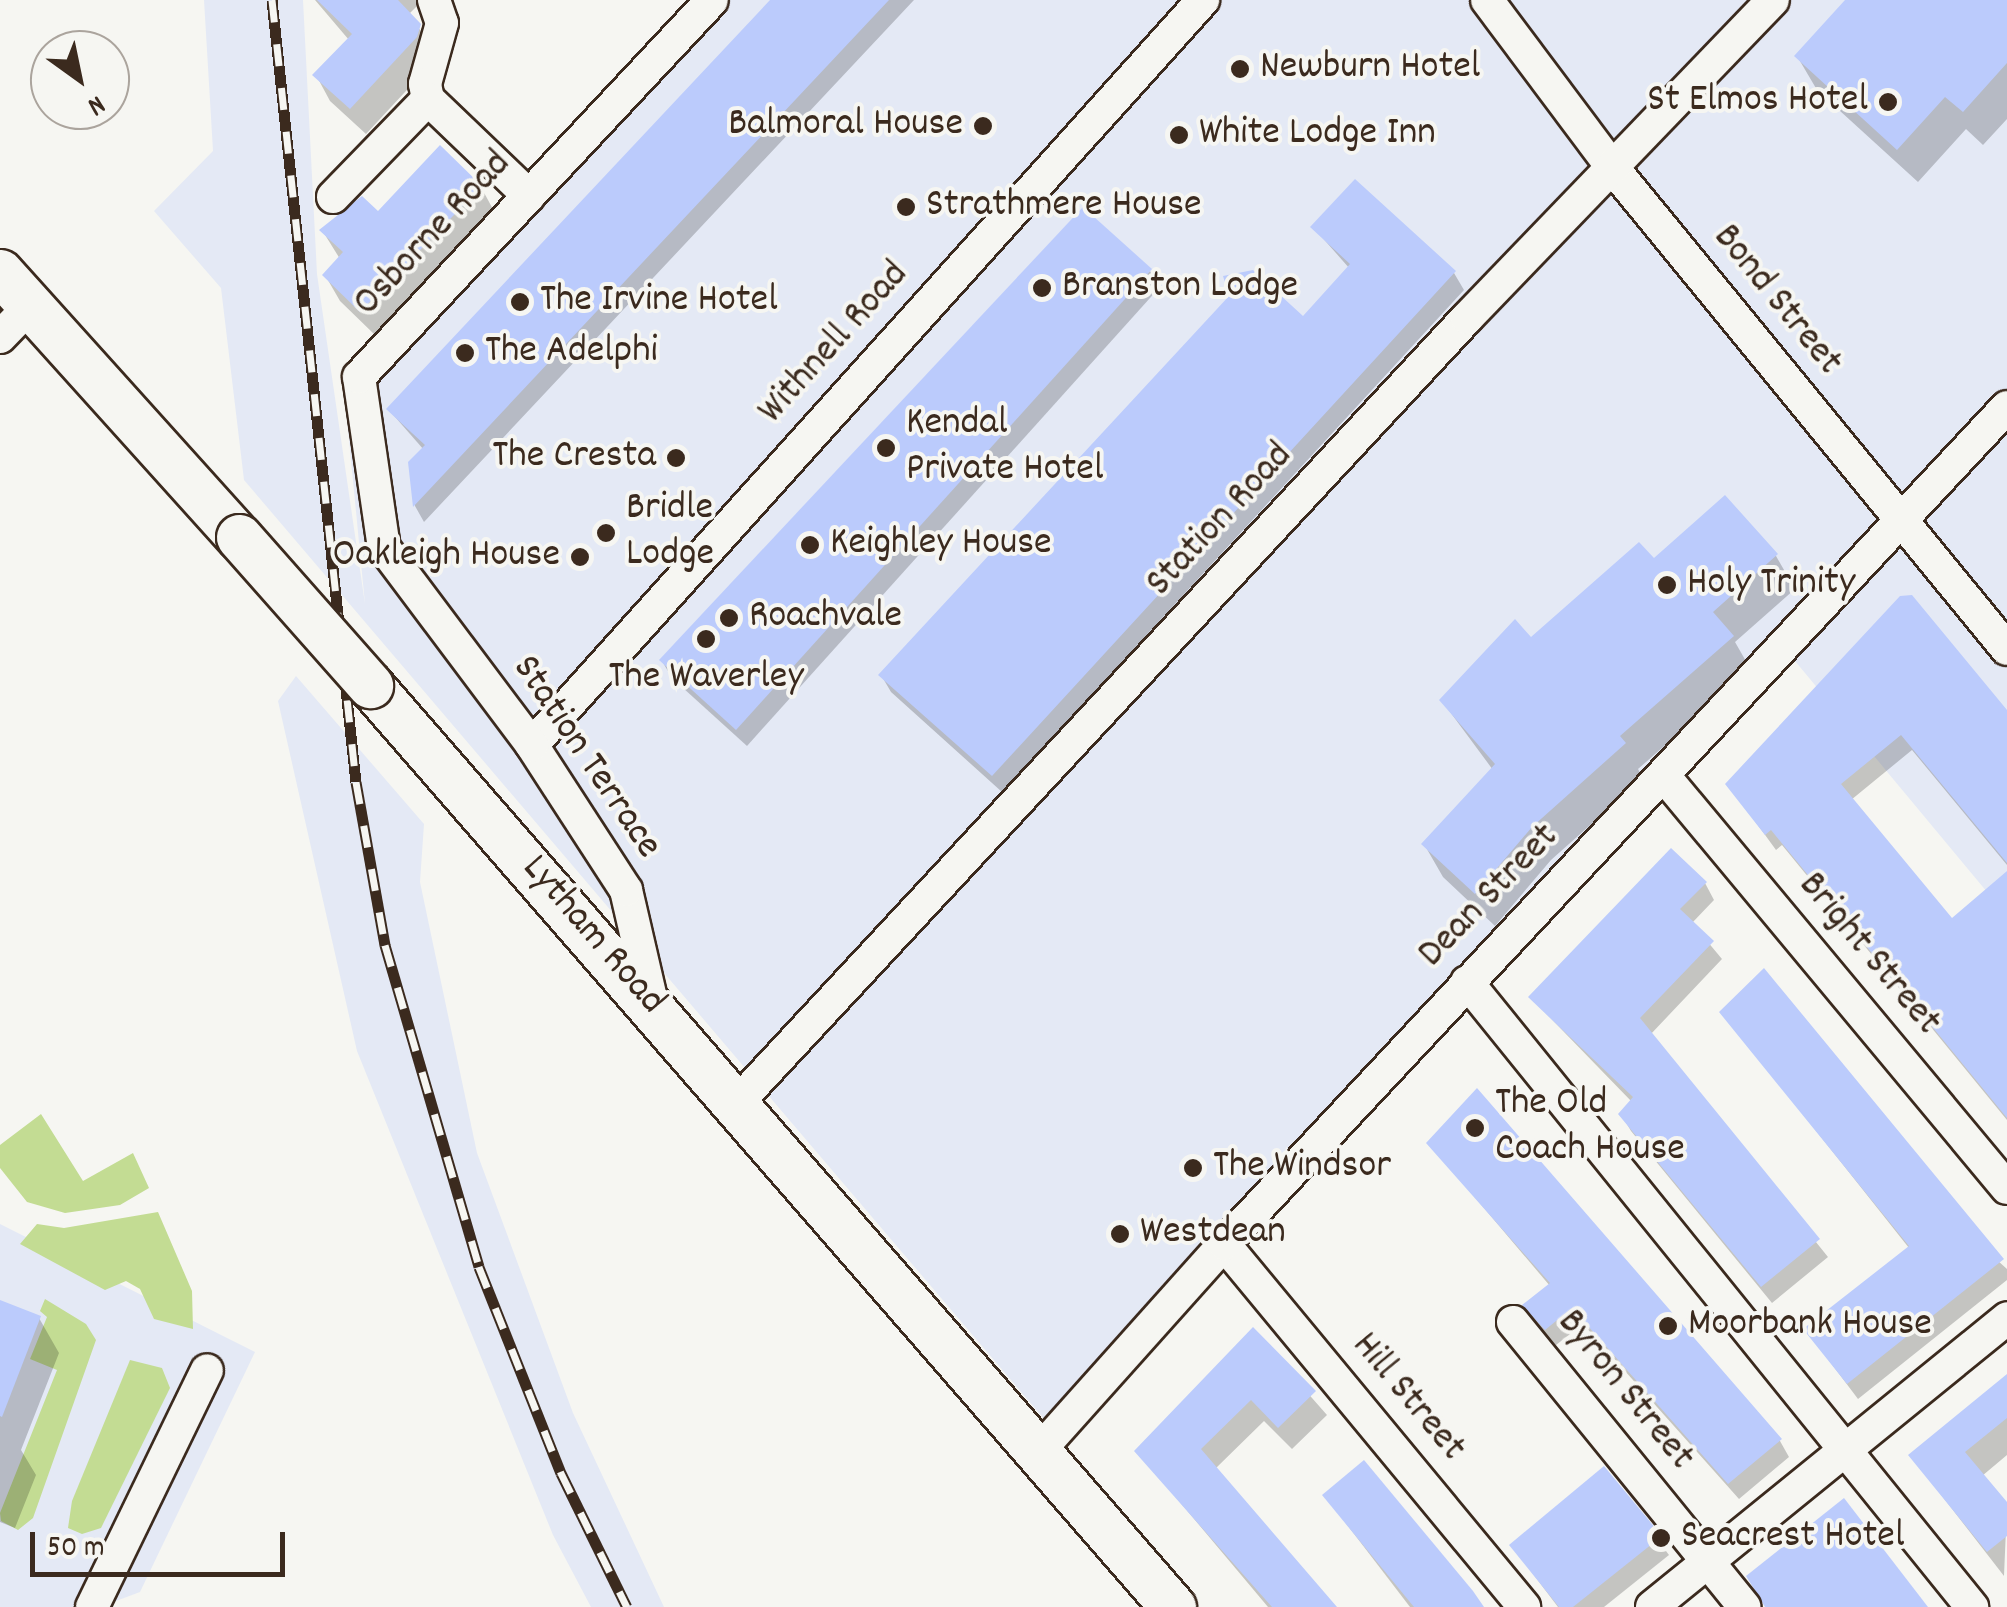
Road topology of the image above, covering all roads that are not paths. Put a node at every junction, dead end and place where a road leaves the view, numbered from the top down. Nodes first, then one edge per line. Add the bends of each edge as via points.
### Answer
1 (434, 0) edge
2 (712, 0) edge
3 (1203, 0) edge
4 (1487, 0) edge
5 (1772, 0) edge
6 (428, 98) junction
7 (1612, 167) junction
8 (529, 196) junction
9 (334, 197) dead end
10 (0, 272) edge
11 (15, 321) edge
12 (2007, 406) edge
13 (1899, 520) junction
14 (402, 578) joint
15 (2007, 649) edge
16 (532, 745) junction
17 (1664, 776) junction
18 (1467, 982) junction
19 (654, 1007) junction
20 (736, 1104) junction
21 (2007, 1188) edge
22 (1224, 1244) junction
23 (2007, 1318) edge
24 (1512, 1322) dead end
25 (207, 1370) dead end
26 (1039, 1451) junction
27 (1843, 1451) junction
28 (1708, 1562) junction
29 (92, 1607) edge
30 (1174, 1607) edge
31 (1524, 1607) edge
32 (1652, 1607) edge
33 (1745, 1607) edge
34 (1972, 1607) edge

1 - 6 street via 442,23 425,84
2 - 8 street, Osborne Road
3 - 16 street, Withnell Road
4 - 7 street, Bond Street
5 - 7 street, Station Road
6 - 8 street
6 - 9 street
7 - 13 street, Bond Street
7 - 20 street, Station Road
8 - 14 street, Osborne Road via 359,376 384,548
10 - 11 main road, Lytham Road
11 - 19 main road, Lytham Road, bridge via 239,537
12 - 13 street, Dean Street
13 - 15 street, Bond Street
13 - 17 street, Dean Street
14 - 16 street, Station Terrace
16 - 19 street, Station Terrace via 626,890
17 - 18 street, Dean Street
17 - 21 street, Bright Street
18 - 22 street, Dean Street
18 - 27 street
19 - 20 main road, Lytham Road
20 - 26 main road, Lytham Road
22 - 26 street, Dean Street
22 - 31 street, Hill Street
23 - 27 street
24 - 28 street, Byron Street
25 - 29 street
26 - 30 main road, Lytham Road
27 - 28 street
27 - 34 street
28 - 32 street
28 - 33 street, Byron Street

